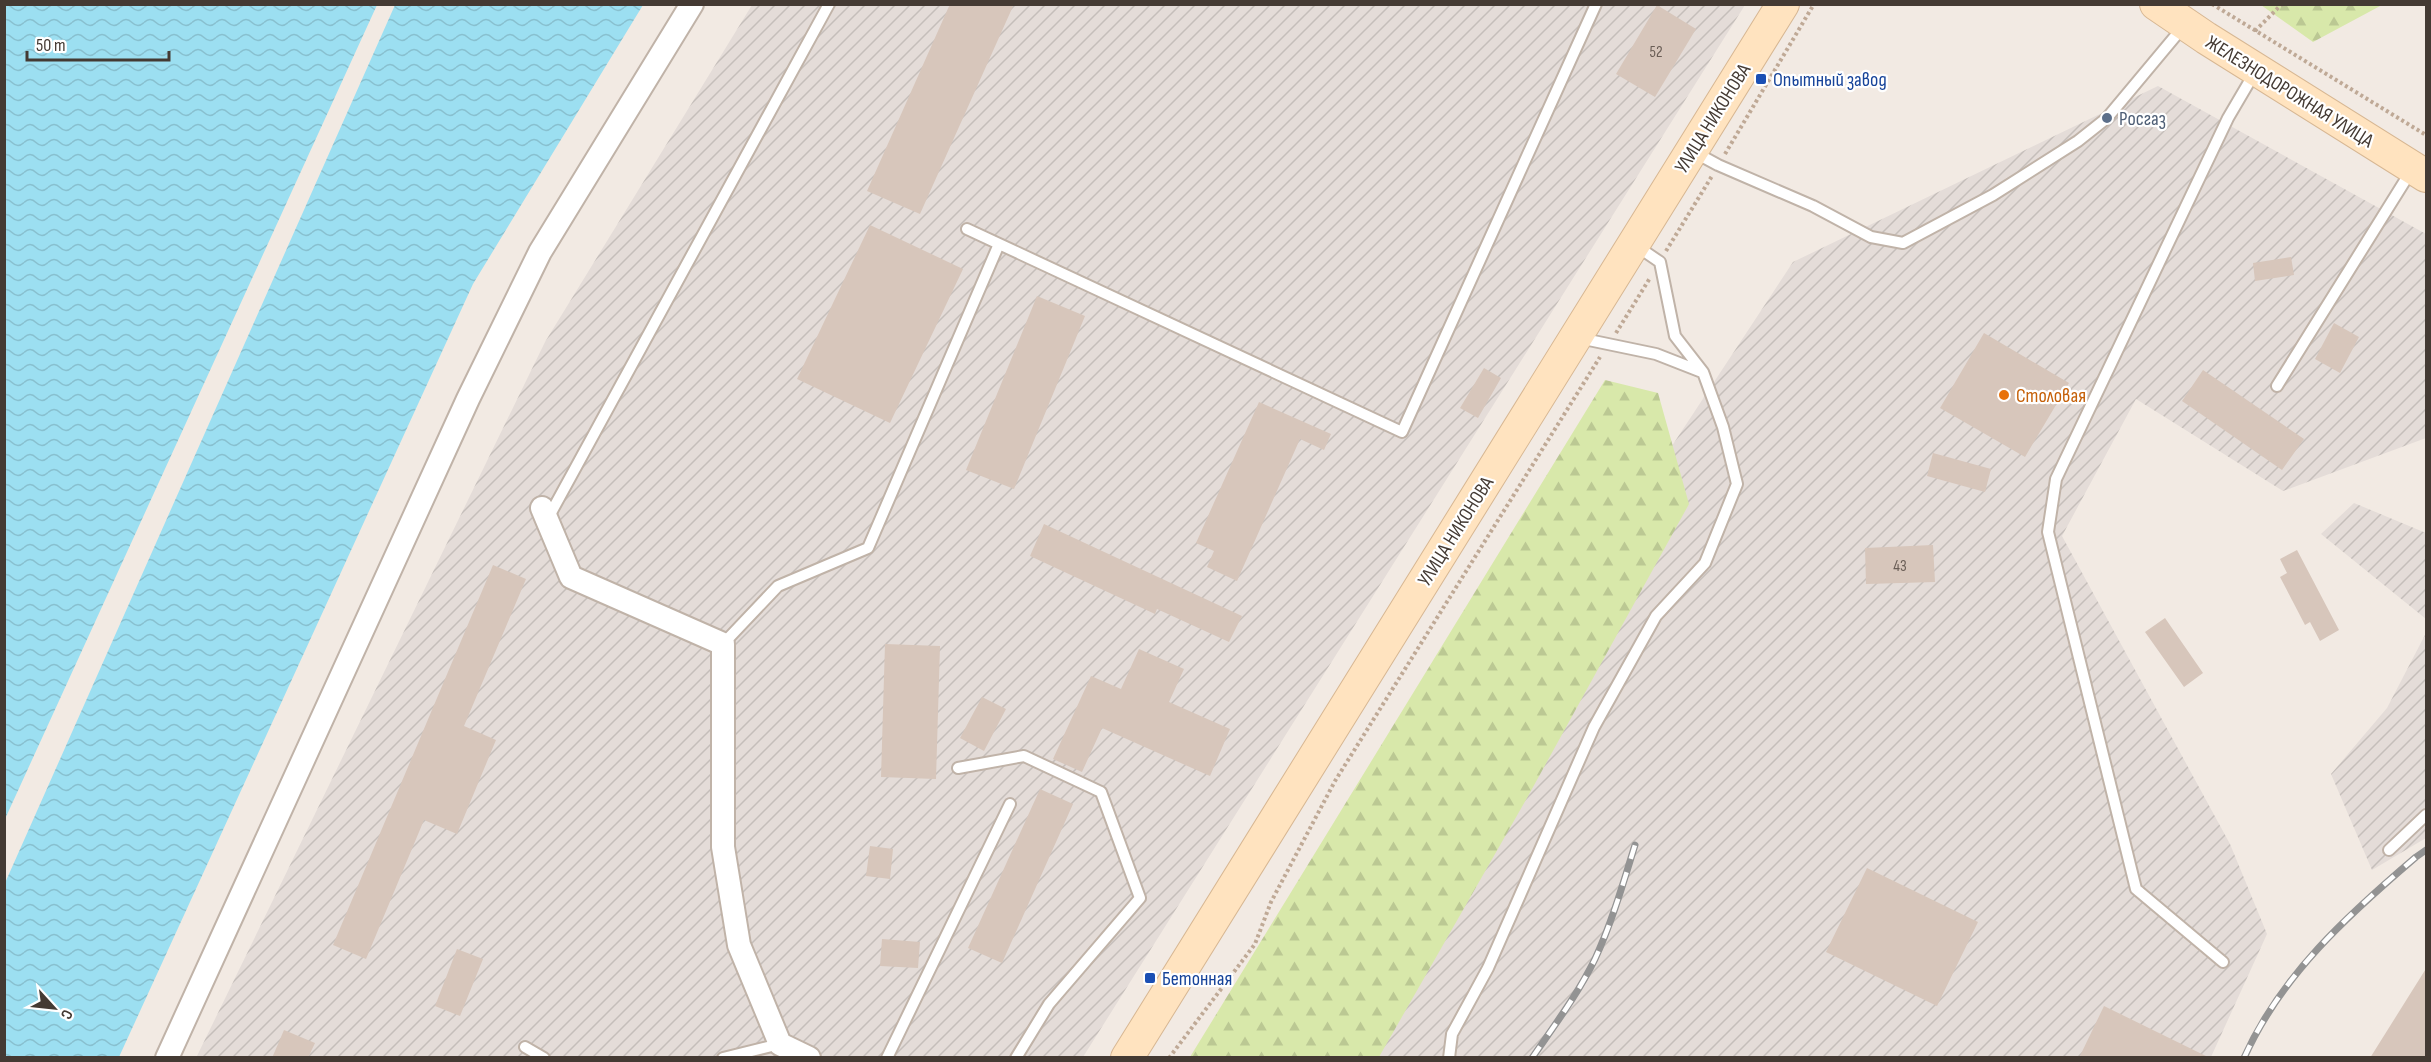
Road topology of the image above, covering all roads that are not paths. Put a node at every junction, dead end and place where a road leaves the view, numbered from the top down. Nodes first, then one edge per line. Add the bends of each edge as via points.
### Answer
1 (692, 4) edge
2 (829, 4) edge
3 (1596, 4) edge
4 (1783, 4) edge
5 (2156, 4) edge
6 (2186, 25) junction
7 (2256, 69) junction
8 (1692, 150) junction
9 (2420, 172) edge
10 (967, 230) dead end
11 (1633, 243) junction
12 (999, 244) junction
13 (1576, 337) junction
14 (1703, 372) junction
15 (2277, 386) dead end
16 (544, 514) joint
17 (723, 644) junction
18 (958, 768) dead end
19 (1010, 804) dead end
20 (2427, 814) edge
21 (2389, 850) dead end
22 (2223, 962) dead end
23 (525, 1047) dead end
24 (794, 1053) edge
25 (166, 1058) edge
26 (544, 1058) edge
27 (723, 1058) edge
28 (887, 1058) edge
29 (1016, 1058) edge
30 (1127, 1058) edge
31 (1449, 1058) edge

1 - 25 street via 540,252 468,399
2 - 16 lane
3 - 12 lane via 1402,432
4 - 8 main road, УЛИЦА НИКОНОВА
5 - 6 main road, ЖЕЛЕЗНОДОРОЖНАЯ УЛИЦА
6 - 7 main road, ЖЕЛЕЗНОДОРОЖНАЯ УЛИЦА
6 - 8 lane via 2107,118 2078,141 1993,195 1903,243 1871,237
7 - 9 main road, ЖЕЛЕЗНОДОРОЖНАЯ УЛИЦА
7 - 22 lane via 2228,118 2056,479 2048,532 2136,889
8 - 11 main road, УЛИЦА НИКОНОВА
9 - 15 lane
10 - 12 lane
11 - 13 main road, УЛИЦА НИКОНОВА
11 - 14 lane via 1660,262 1675,336
12 - 17 lane via 868,548 778,586
13 - 14 lane via 1656,354
13 - 30 main road, УЛИЦА НИКОНОВА
14 - 31 lane via 1723,427 1737,484 1705,563 1656,615 1594,728 1488,968 1452,1034
16 - 17 street via 570,577
17 - 24 street via 723,847 739,945
18 - 29 lane via 1024,756 1101,792 1140,898 1049,1004
19 - 28 lane
20 - 21 lane
23 - 26 lane
24 - 27 lane

